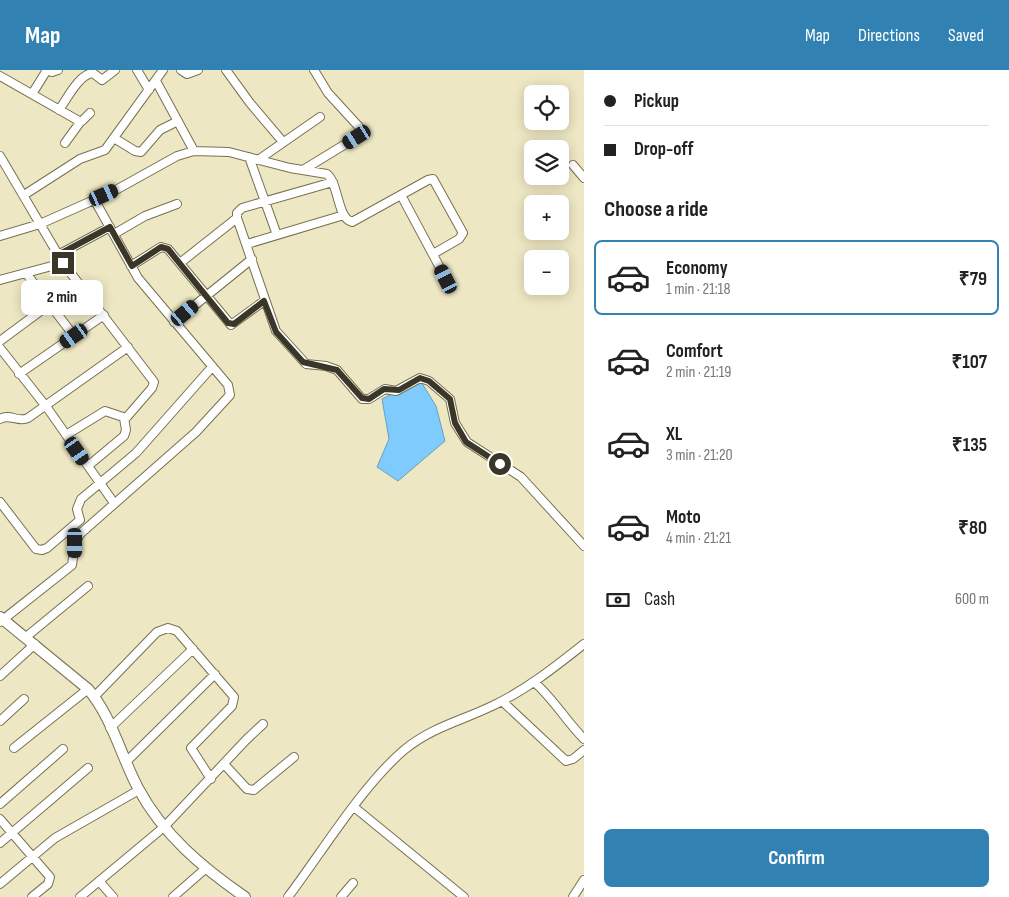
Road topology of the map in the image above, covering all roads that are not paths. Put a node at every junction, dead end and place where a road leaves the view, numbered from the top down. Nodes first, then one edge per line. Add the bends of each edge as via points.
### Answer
1 (47, 70) edge
2 (58, 70) edge
3 (115, 70) edge
4 (137, 70) edge
5 (163, 70) edge
6 (182, 70) edge
7 (198, 70) edge
8 (226, 70) edge
9 (314, 70) edge
10 (0, 76) edge
11 (156, 81) junction
12 (149, 90) junction
13 (32, 94) junction
14 (59, 110) junction
15 (90, 113) dead end
16 (320, 117) dead end
17 (81, 121) junction
18 (178, 121) junction
19 (114, 138) junction
20 (283, 142) junction
21 (65, 143) dead end
22 (194, 151) junction
23 (0, 156) edge
24 (249, 157) junction
25 (258, 160) junction
26 (573, 165) dead end
27 (303, 170) junction
28 (584, 178) edge
29 (333, 182) junction
30 (24, 195) junction
31 (401, 195) junction
32 (94, 199) junction
33 (265, 202) junction
34 (177, 204) dead end
35 (344, 215) junction
36 (237, 218) junction
37 (40, 224) junction
38 (112, 230) junction
39 (277, 235) junction
40 (0, 236) edge
41 (247, 244) junction
42 (433, 254) junction
43 (58, 255) junction
44 (252, 259) junction
45 (63, 263) junction
46 (180, 263) junction
47 (132, 266) junction
48 (26, 273) junction
49 (446, 279) dead end
50 (0, 280) edge
51 (206, 295) junction
52 (264, 301) junction
53 (50, 304) junction
54 (104, 315) junction
55 (174, 322) junction
56 (74, 336) junction
57 (0, 341) edge
58 (128, 347) junction
59 (0, 348) edge
60 (212, 367) junction
61 (19, 374) junction
62 (45, 405) junction
63 (124, 418) junction
64 (0, 419) edge
65 (66, 435) junction
66 (88, 466) junction
67 (100, 484) junction
68 (0, 502) edge
69 (114, 504) junction
70 (584, 546) edge
71 (88, 586) dead end
72 (1, 620) edge
73 (26, 637) junction
74 (35, 644) junction
75 (584, 644) edge
76 (193, 649) junction
77 (215, 674) junction
78 (0, 676) edge
79 (534, 682) junction
80 (91, 693) junction
81 (24, 699) dead end
82 (502, 701) junction
83 (0, 721) edge
84 (264, 724) dead end
85 (110, 728) junction
86 (584, 739) edge
87 (14, 748) dead end
88 (63, 749) dead end
89 (584, 750) edge
90 (294, 757) dead end
91 (126, 762) junction
92 (224, 764) junction
93 (88, 768) dead end
94 (211, 779) junction
95 (139, 790) junction
96 (0, 804) edge
97 (354, 807) junction
98 (0, 819) edge
99 (164, 827) junction
100 (11, 834) junction
101 (0, 843) edge
102 (32, 856) junction
103 (205, 869) junction
104 (584, 880) edge
105 (99, 881) junction
106 (353, 883) dead end
107 (0, 884) edge
108 (241, 896) edge
109 (32, 897) edge
110 (80, 897) edge
111 (113, 897) edge
112 (173, 897) edge
113 (288, 897) edge
114 (341, 897) edge
115 (464, 897) edge
116 (573, 897) edge

1 - 2 street
1 - 13 street
3 - 14 street via 102,80 93,73 89,74 74,88
4 - 12 street
5 - 11 street
6 - 7 street via 187,74
8 - 20 street
9 - 27 street via 328,93 361,130 357,137
10 - 13 street
11 - 12 street
11 - 18 street
12 - 19 street
13 - 14 street
14 - 17 street
15 - 17 street
16 - 20 street
17 - 21 street
18 - 19 street via 160,130 141,152 135,152
18 - 22 street
19 - 30 street via 105,150 80,159
20 - 25 street
22 - 24 street via 229,152
22 - 32 street via 177,156
23 - 30 street
24 - 25 street
24 - 33 street
25 - 27 street
26 - 28 street
27 - 29 street via 327,174
29 - 33 street
29 - 35 street
30 - 37 street
31 - 35 street via 352,222
31 - 42 street
31 - 42 street via 433,179 463,230 461,237
32 - 37 street
32 - 38 street
33 - 36 street via 242,208
33 - 39 street
34 - 38 street
35 - 39 street
36 - 41 street
36 - 46 street
37 - 40 street
37 - 43 street
38 - 43 street
38 - 47 street
39 - 41 street
41 - 44 street
42 - 49 street
43 - 45 street
44 - 51 street
44 - 52 street
45 - 48 street
45 - 54 street
46 - 47 street via 164,247
46 - 51 street
47 - 55 street
48 - 50 street
48 - 53 street
51 - 52 street via 231,324
51 - 55 street
52 - 70 street via 276,332 303,362 337,370 362,398 369,399 384,389 399,390 420,378 429,381 450,399 455,423 466,442 521,477
53 - 56 street
53 - 57 street
54 - 56 street
54 - 58 street
55 - 60 street
56 - 61 street
58 - 62 street
58 - 63 street via 153,379 154,385
59 - 61 street
60 - 67 street via 136,452
60 - 69 street via 228,385 227,401
61 - 62 street
62 - 64 street via 24,420 8,416
62 - 65 street
63 - 65 street via 105,411
63 - 66 street via 124,436
65 - 66 street
66 - 67 street
67 - 68 street via 79,502 78,522 42,550 34,546
67 - 69 street
69 - 72 street via 80,534 75,543 72,565
71 - 73 street
72 - 73 street
73 - 74 street
74 - 78 street
74 - 80 street
75 - 79 street
76 - 77 street
76 - 80 street via 177,631 162,629
76 - 85 street
77 - 91 street
77 - 94 street via 232,693 234,702 191,748
79 - 82 street
79 - 86 street
80 - 85 street
80 - 87 street
81 - 83 street
82 - 89 street via 566,761 574,760
82 - 97 street via 446,724 404,750
84 - 92 street
85 - 91 street
88 - 96 street
90 - 92 street via 254,790 247,788
91 - 95 street
92 - 94 street
93 - 100 street
94 - 99 street
95 - 99 street
95 - 102 street via 56,838
97 - 113 street
97 - 115 street
98 - 100 street
99 - 103 street
99 - 105 street
100 - 101 street
100 - 102 street
102 - 107 street
102 - 109 street via 50,878 48,884
103 - 108 street
103 - 112 street
104 - 116 street
105 - 110 street
105 - 111 street
106 - 114 street

